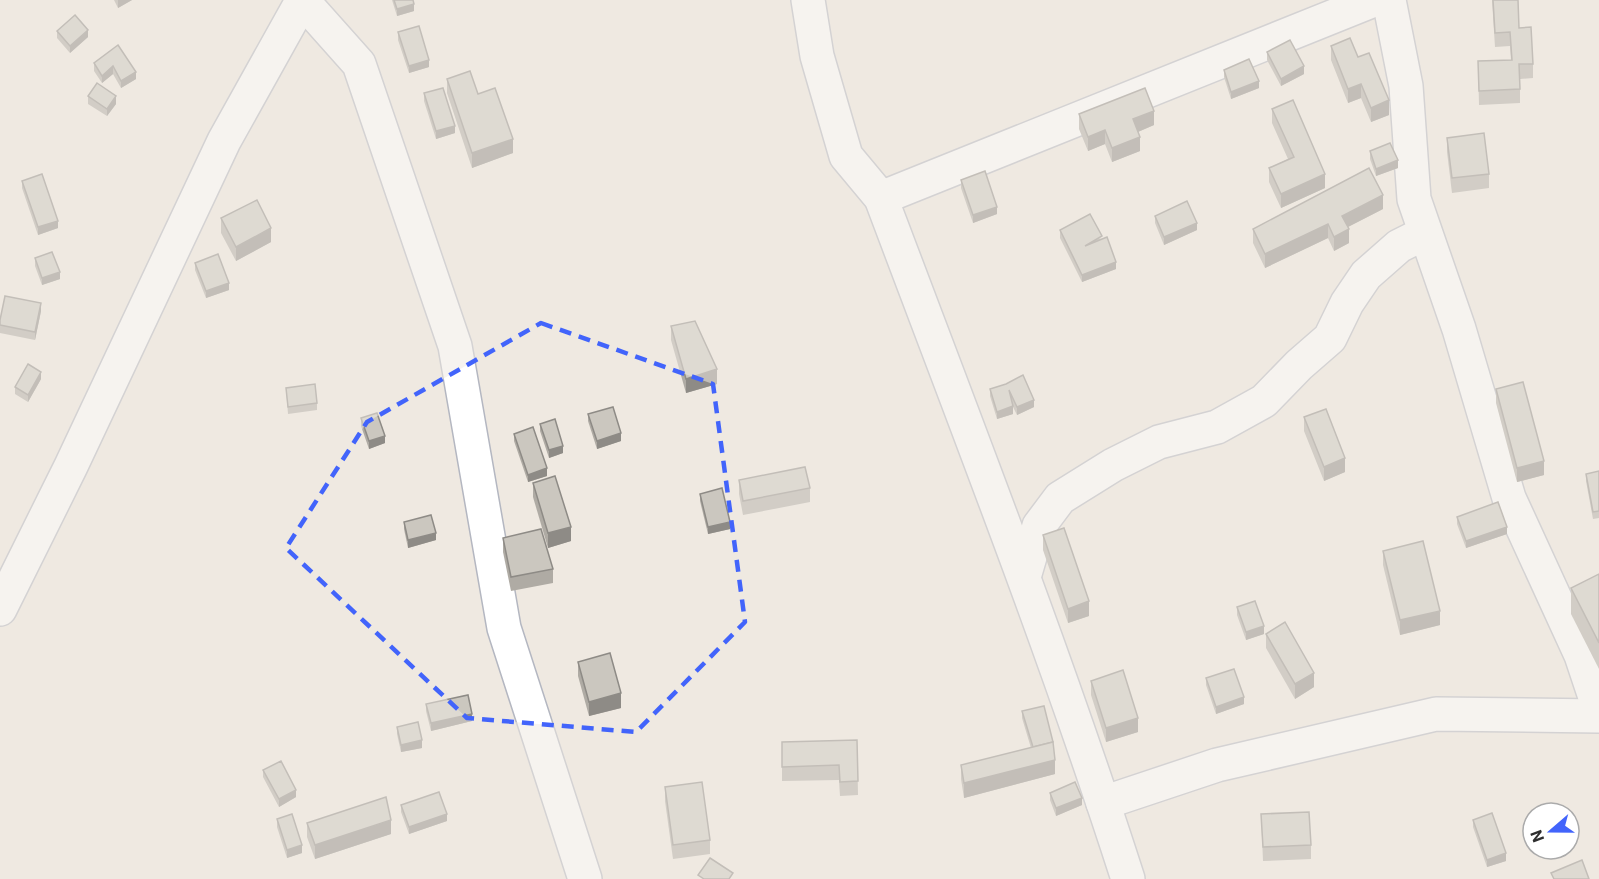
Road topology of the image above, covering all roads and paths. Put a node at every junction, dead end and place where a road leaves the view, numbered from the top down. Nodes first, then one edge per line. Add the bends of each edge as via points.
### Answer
1 (302, 0) edge
2 (808, 0) edge
3 (1374, 0) edge
4 (1389, 0) edge
5 (882, 198) junction
6 (1425, 234) junction
7 (1024, 577) junction
8 (0, 609) edge
9 (1599, 710) edge
10 (1599, 716) edge
11 (1103, 803) junction
12 (585, 879) edge
13 (1128, 879) edge

1 - 8 street via 224,141
1 - 12 street via 359,64 455,346 504,628
2 - 5 street via 817,56 846,156
3 - 5 street
4 - 6 street via 1406,86 1414,199
5 - 7 street
6 - 7 street via 1399,246 1366,275 1330,338 1264,401 1216,427 1159,442 1060,498 1039,526
6 - 9 street via 1459,329 1509,498 1581,655
7 - 11 street
10 - 11 street via 1436,714 1217,765
11 - 13 street

